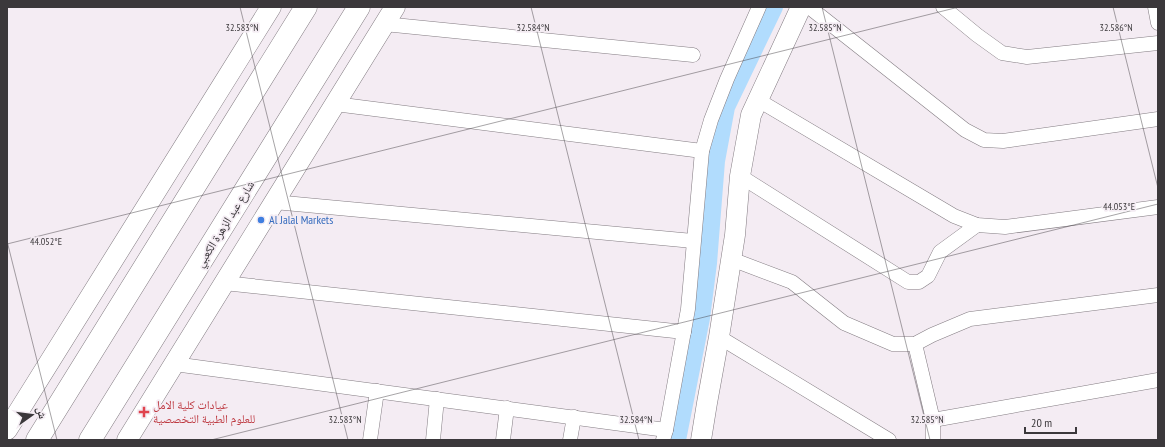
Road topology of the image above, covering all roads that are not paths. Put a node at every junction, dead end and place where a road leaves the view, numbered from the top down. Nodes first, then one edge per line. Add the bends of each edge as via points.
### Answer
1 (271, 7) edge
2 (306, 7) edge
3 (359, 7) edge
4 (395, 7) edge
5 (759, 7) edge
6 (801, 7) edge
7 (809, 7) edge
8 (943, 7) edge
9 (1155, 7) edge
10 (1158, 23) edge
11 (384, 24) junction
12 (1158, 43) edge
13 (694, 55) dead end
14 (758, 100) junction
15 (335, 104) junction
16 (1158, 119) edge
17 (702, 151) junction
18 (740, 176) junction
19 (274, 202) junction
20 (1158, 207) edge
21 (977, 225) junction
22 (693, 241) junction
23 (731, 259) junction
24 (224, 283) junction
25 (1158, 295) edge
26 (684, 332) junction
27 (719, 337) junction
28 (915, 344) junction
29 (174, 364) junction
30 (1158, 380) edge
31 (377, 391) junction
32 (437, 399) junction
33 (507, 408) junction
34 (574, 417) junction
35 (933, 420) junction
36 (7, 430) edge
37 (665, 435) edge
38 (705, 438) edge
39 (37, 440) edge
40 (90, 440) edge
41 (127, 440) edge
42 (370, 440) edge
43 (433, 440) edge
44 (502, 440) edge
45 (570, 440) edge
46 (889, 440) edge
47 (933, 440) edge

1 - 36 street
2 - 39 main road
3 - 40 main road, شارع عبد الزهرة الكعبي
4 - 11 street
5 - 17 street via 714,113
6 - 14 street
7 - 16 street via 965,130 984,140 1003,141
8 - 12 street via 1002,53 1027,58
9 - 10 street
11 - 13 street
11 - 15 street
14 - 18 street via 751,115
14 - 21 street via 954,216
15 - 17 street
15 - 19 street
17 - 22 street
18 - 21 street via 908,282 919,282 928,276 940,252
18 - 23 street
19 - 22 street
19 - 24 street
20 - 21 street via 1005,227
22 - 26 street
23 - 27 street
23 - 28 street via 792,282 844,323 893,344
24 - 26 street
24 - 29 street
25 - 28 street via 970,319
26 - 37 street
27 - 38 street
27 - 46 street
28 - 35 street
29 - 31 street
29 - 41 street
30 - 35 street
31 - 32 street
31 - 42 street
32 - 33 street
32 - 43 street
33 - 34 street
33 - 44 street
34 - 37 street
34 - 45 street
35 - 47 street

